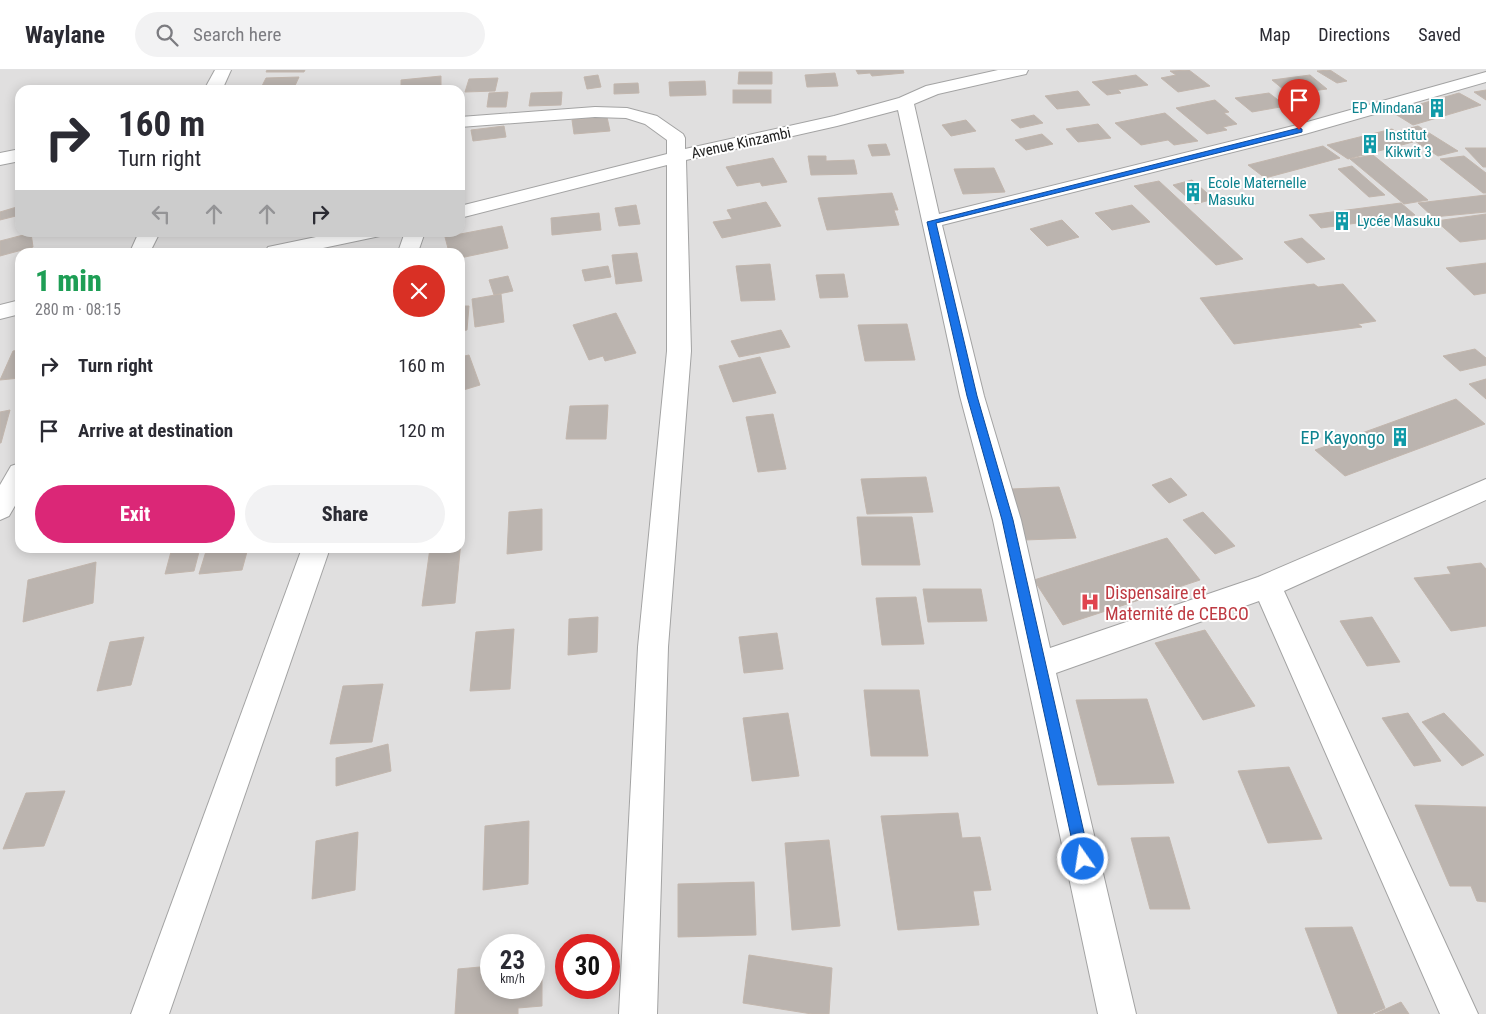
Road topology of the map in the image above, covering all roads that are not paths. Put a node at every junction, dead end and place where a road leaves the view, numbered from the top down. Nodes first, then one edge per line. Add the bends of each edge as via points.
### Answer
1 (223, 70) edge
2 (1020, 70) edge
3 (1486, 77) edge
4 (216, 85) edge
5 (906, 102) junction
6 (465, 122) edge
7 (15, 156) edge
8 (676, 157) junction
9 (0, 159) edge
10 (465, 211) edge
11 (931, 222) junction
12 (348, 237) edge
13 (295, 248) edge
14 (15, 308) edge
15 (0, 312) edge
16 (15, 482) edge
17 (1482, 499) edge
18 (0, 509) edge
19 (314, 553) edge
20 (1268, 586) junction
21 (1040, 665) junction
22 (150, 1014) edge
23 (638, 1014) edge
24 (1117, 1014) edge
25 (1459, 1014) edge

1 - 4 street
2 - 5 street, Avenue Kinzambi via 934,83
3 - 11 street via 1299,130
5 - 8 street, Avenue Kinzambi via 838,121
5 - 11 street
6 - 8 street via 595,112 627,113 651,120 676,138
7 - 9 street
8 - 10 street, Avenue Kinzambi
8 - 23 street via 679,351 653,647
11 - 21 street via 972,396 1008,520
12 - 13 street
14 - 15 street
16 - 18 street
17 - 20 street
19 - 22 street
20 - 21 street
20 - 25 street
21 - 24 street

